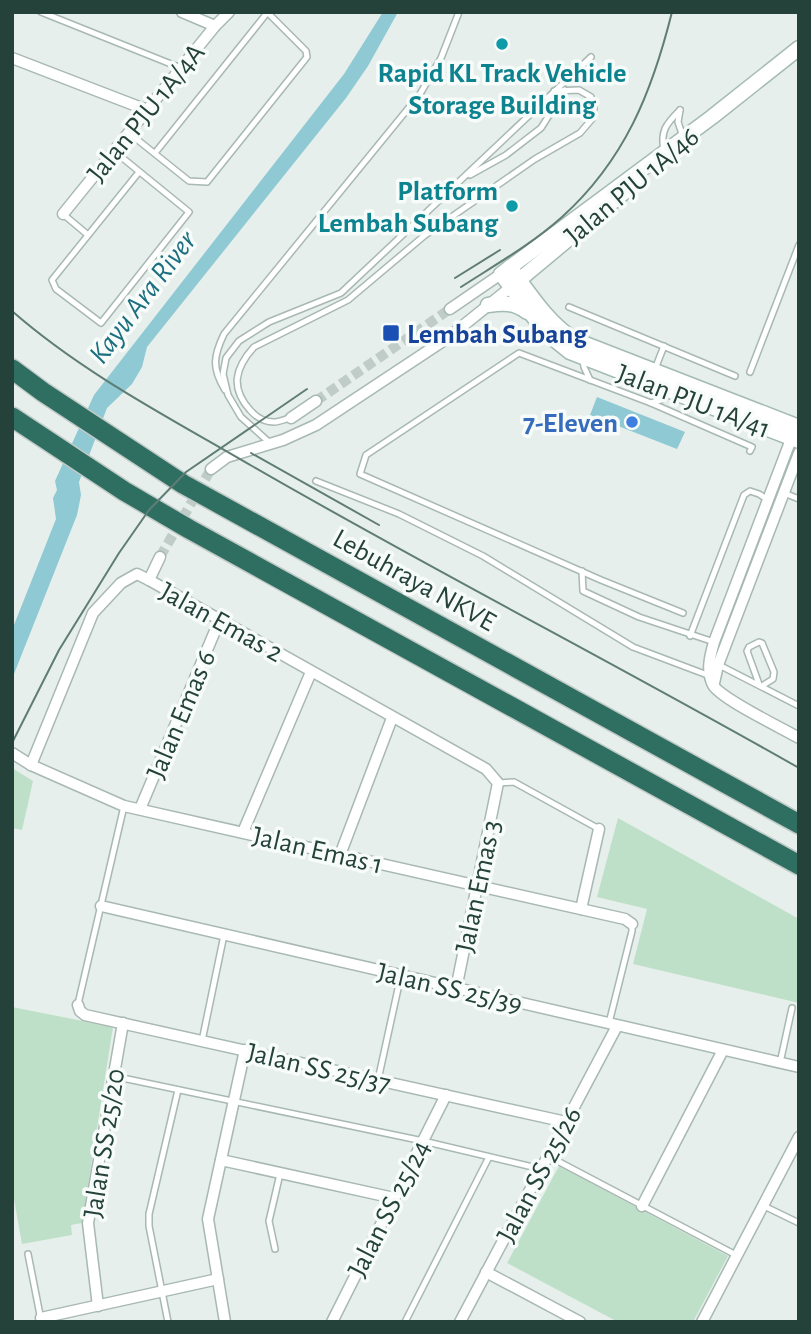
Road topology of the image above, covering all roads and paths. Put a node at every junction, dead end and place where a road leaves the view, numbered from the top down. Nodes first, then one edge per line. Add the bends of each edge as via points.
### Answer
1 (41, 12) edge
2 (182, 12) edge
3 (229, 12) edge
4 (458, 12) edge
5 (267, 13) edge
6 (215, 26) junction
7 (799, 48) edge
8 (590, 57) dead end
9 (12, 58) edge
10 (181, 68) junction
11 (565, 90) junction
12 (554, 91) junction
13 (147, 110) junction
14 (712, 117) junction
15 (129, 133) junction
16 (683, 138) junction
17 (114, 151) junction
18 (664, 151) junction
19 (155, 153) junction
20 (139, 172) junction
21 (461, 180) junction
22 (64, 214) joint
23 (88, 235) junction
24 (799, 246) edge
25 (505, 270) junction
26 (515, 283) junction
27 (488, 305) junction
28 (569, 307) dead end
29 (450, 309) tunnel mouth
30 (534, 317) junction
31 (664, 346) junction
32 (583, 357) junction
33 (12, 369) edge
34 (654, 370) junction
35 (750, 372) dead end
36 (735, 376) dead end
37 (590, 380) junction
38 (670, 391) junction
39 (229, 395) junction
40 (316, 401) tunnel mouth
41 (651, 403) junction
42 (291, 418) joint
43 (17, 420) edge
44 (796, 433) edge
45 (270, 443) junction
46 (750, 451) dead end
47 (784, 457) junction
48 (798, 459) edge
49 (211, 469) tunnel mouth
50 (316, 481) dead end
51 (784, 493) junction
52 (799, 499) edge
53 (768, 500) junction
54 (160, 557) tunnel mouth
55 (582, 571) junction
56 (149, 580) junction
57 (683, 613) dead end
58 (220, 619) junction
59 (690, 636) junction
60 (714, 642) junction
61 (714, 663) junction
62 (311, 672) junction
63 (712, 681) junction
64 (761, 685) junction
65 (799, 706) edge
66 (392, 718) junction
67 (799, 738) edge
68 (12, 753) edge
69 (31, 765) junction
70 (498, 783) junction
71 (124, 806) junction
72 (140, 809) junction
73 (799, 824) edge
74 (599, 829) joint
75 (243, 832) junction
76 (340, 855) junction
77 (799, 865) edge
78 (477, 885) junction
79 (101, 906) junction
80 (581, 909) junction
81 (632, 924) joint
82 (224, 935) junction
83 (401, 975) junction
84 (456, 989) junction
85 (78, 1005) joint
86 (792, 1008) dead end
87 (123, 1023) junction
88 (613, 1025) junction
89 (202, 1041) junction
90 (245, 1050) junction
91 (723, 1050) junction
92 (780, 1063) junction
93 (799, 1067) edge
94 (113, 1076) junction
95 (378, 1080) junction
96 (177, 1090) junction
97 (446, 1095) junction
98 (234, 1102) junction
99 (566, 1122) junction
100 (799, 1137) edge
101 (423, 1141) junction
102 (548, 1156) junction
103 (489, 1157) junction
104 (221, 1160) junction
105 (541, 1169) junction
106 (280, 1174) junction
107 (394, 1198) junction
108 (642, 1206) junction
109 (762, 1206) junction
110 (799, 1223) edge
111 (275, 1249) dead end
112 (28, 1254) dead end
113 (736, 1255) junction
114 (486, 1272) junction
115 (218, 1279) junction
116 (162, 1292) junction
117 (98, 1306) junction
118 (41, 1320) edge
119 (168, 1322) edge
120 (225, 1322) edge
121 (332, 1322) edge
122 (405, 1322) edge
123 (460, 1322) edge
124 (580, 1322) edge
125 (702, 1322) edge

1 - 10 lane
2 - 6 street
3 - 6 street, Jalan PJU 1A/4A
4 - 39 lane via 441,58 420,94 224,334 215,352 215,374
5 - 19 lane
5 - 19 lane via 306,51 302,65 207,183 189,181
6 - 10 street, Jalan PJU 1A/4A
7 - 14 street
8 - 12 lane
9 - 13 street
10 - 13 street, Jalan PJU 1A/4A
11 - 12 lane
11 - 21 lane via 541,128 506,155
11 - 42 lane via 579,90 590,97 594,108 593,119 580,133 424,236 348,300 254,347 243,360 237,390 241,401 256,417 272,422
12 - 21 lane
13 - 15 street, Jalan PJU 1A/4A
14 - 16 street, Jalan PJU 1A/46
14 - 26 street, Jalan PJU 1A/46
15 - 17 street, Jalan PJU 1A/4A
15 - 19 lane
16 - 18 street, Jalan PJU 1A/46
16 - 18 lane via 680,110 666,124 661,137
17 - 20 lane
17 - 22 street, Jalan PJU 1A/4A
18 - 25 street, Jalan PJU 1A/46
20 - 23 lane
20 - 23 lane via 189,212 101,323 55,289 52,280
21 - 39 lane via 341,293 269,322 239,341 226,358 223,374
22 - 23 lane
24 - 35 lane
25 - 26 street, Jalan PJU 1A/41
25 - 29 street, Jalan PJU 1A/46
26 - 27 street, Jalan PJU 1A/46
26 - 30 street, Jalan PJU 1A/41
26 - 34 street, Jalan PJU 1A/41 via 575,340
27 - 30 street via 513,304
27 - 45 street, Jalan PJU 1A/46 via 449,337 316,425
28 - 31 lane
30 - 32 street, Jalan PJU 1A/41 via 555,342
31 - 34 lane
31 - 36 lane
32 - 37 lane
32 - 38 street, Jalan PJU 1A/41
33 - 73 highway, Lebuhraya NKVE via 183,484
34 - 44 street, Jalan PJU 1A/41
37 - 41 lane
37 - 55 lane via 519,353 366,455 360,474
38 - 41 lane via 664,400
38 - 44 street, Jalan PJU 1A/41
39 - 45 lane via 242,417
40 - 42 street
41 - 46 lane via 752,447
43 - 77 highway via 124,491
44 - 47 street
45 - 49 street, Jalan PJU 1A/46 via 227,457
47 - 48 lane
47 - 53 street
48 - 51 street
50 - 63 lane via 399,514 484,556 634,647
51 - 52 lane
51 - 61 street
53 - 59 lane via 750,491 744,495
53 - 60 street
54 - 56 street
55 - 57 lane
55 - 59 lane via 583,591
56 - 58 street, Jalan Emas 2
56 - 69 street, Jalan Emas 2 via 137,574 121,583 93,613
58 - 62 street, Jalan Emas 2
58 - 72 street, Jalan Emas 6
59 - 60 lane
60 - 61 street
61 - 63 street
61 - 64 lane
62 - 66 street, Jalan Emas 2
62 - 75 street
63 - 67 street via 720,693
64 - 64 lane via 747,651 759,642 774,672 773,679
64 - 65 lane
66 - 70 street, Jalan Emas 2 via 486,768
66 - 76 street
68 - 69 street, Jalan Emas 1
69 - 71 street, Jalan Emas 1
70 - 74 lane via 514,782
70 - 78 street, Jalan Emas 3
71 - 72 street, Jalan Emas 1
71 - 79 lane
72 - 75 street, Jalan Emas 1
74 - 80 street
75 - 76 street, Jalan Emas 1
76 - 78 street, Jalan Emas 1
78 - 80 street, Jalan Emas 1
78 - 84 street, Jalan Emas 3
79 - 82 street, Jalan SS 25/39
79 - 85 lane
80 - 81 street, Jalan Emas 1
81 - 88 lane
82 - 83 street, Jalan SS 25/39
82 - 89 lane
83 - 84 street, Jalan SS 25/39
83 - 95 lane
84 - 88 street, Jalan SS 25/39
85 - 87 street, Jalan SS 25/37 via 85,1015
86 - 92 lane
87 - 89 street, Jalan SS 25/37
87 - 94 street, Jalan SS 25/20
88 - 91 street, Jalan SS 25/39
88 - 99 street, Jalan SS 25/26
89 - 90 street, Jalan SS 25/37
90 - 95 street, Jalan SS 25/37
90 - 98 street
91 - 92 street, Jalan SS 25/39
91 - 108 street
92 - 93 street, Jalan SS 25/39
94 - 96 lane
94 - 117 street, Jalan SS 25/20 via 88,1223
95 - 97 street, Jalan SS 25/37
96 - 98 lane
96 - 116 lane via 149,1214
97 - 99 street, Jalan SS 25/37
97 - 101 street, Jalan SS 25/24
98 - 101 lane
98 - 104 street
99 - 102 street, Jalan SS 25/26
100 - 109 street
101 - 103 lane
101 - 107 street, Jalan SS 25/24
102 - 105 street, Jalan SS 25/26
102 - 108 lane
103 - 105 lane
103 - 122 lane
104 - 106 street
104 - 115 street via 208,1219
105 - 114 street, Jalan SS 25/26
106 - 107 street
106 - 111 lane via 270,1221
107 - 121 street, Jalan SS 25/24
108 - 113 lane
109 - 110 lane
109 - 113 street
112 - 118 lane
113 - 125 street
114 - 123 street, Jalan SS 25/26
114 - 124 street
115 - 116 street
115 - 120 street
116 - 117 street
116 - 119 lane
117 - 118 street

